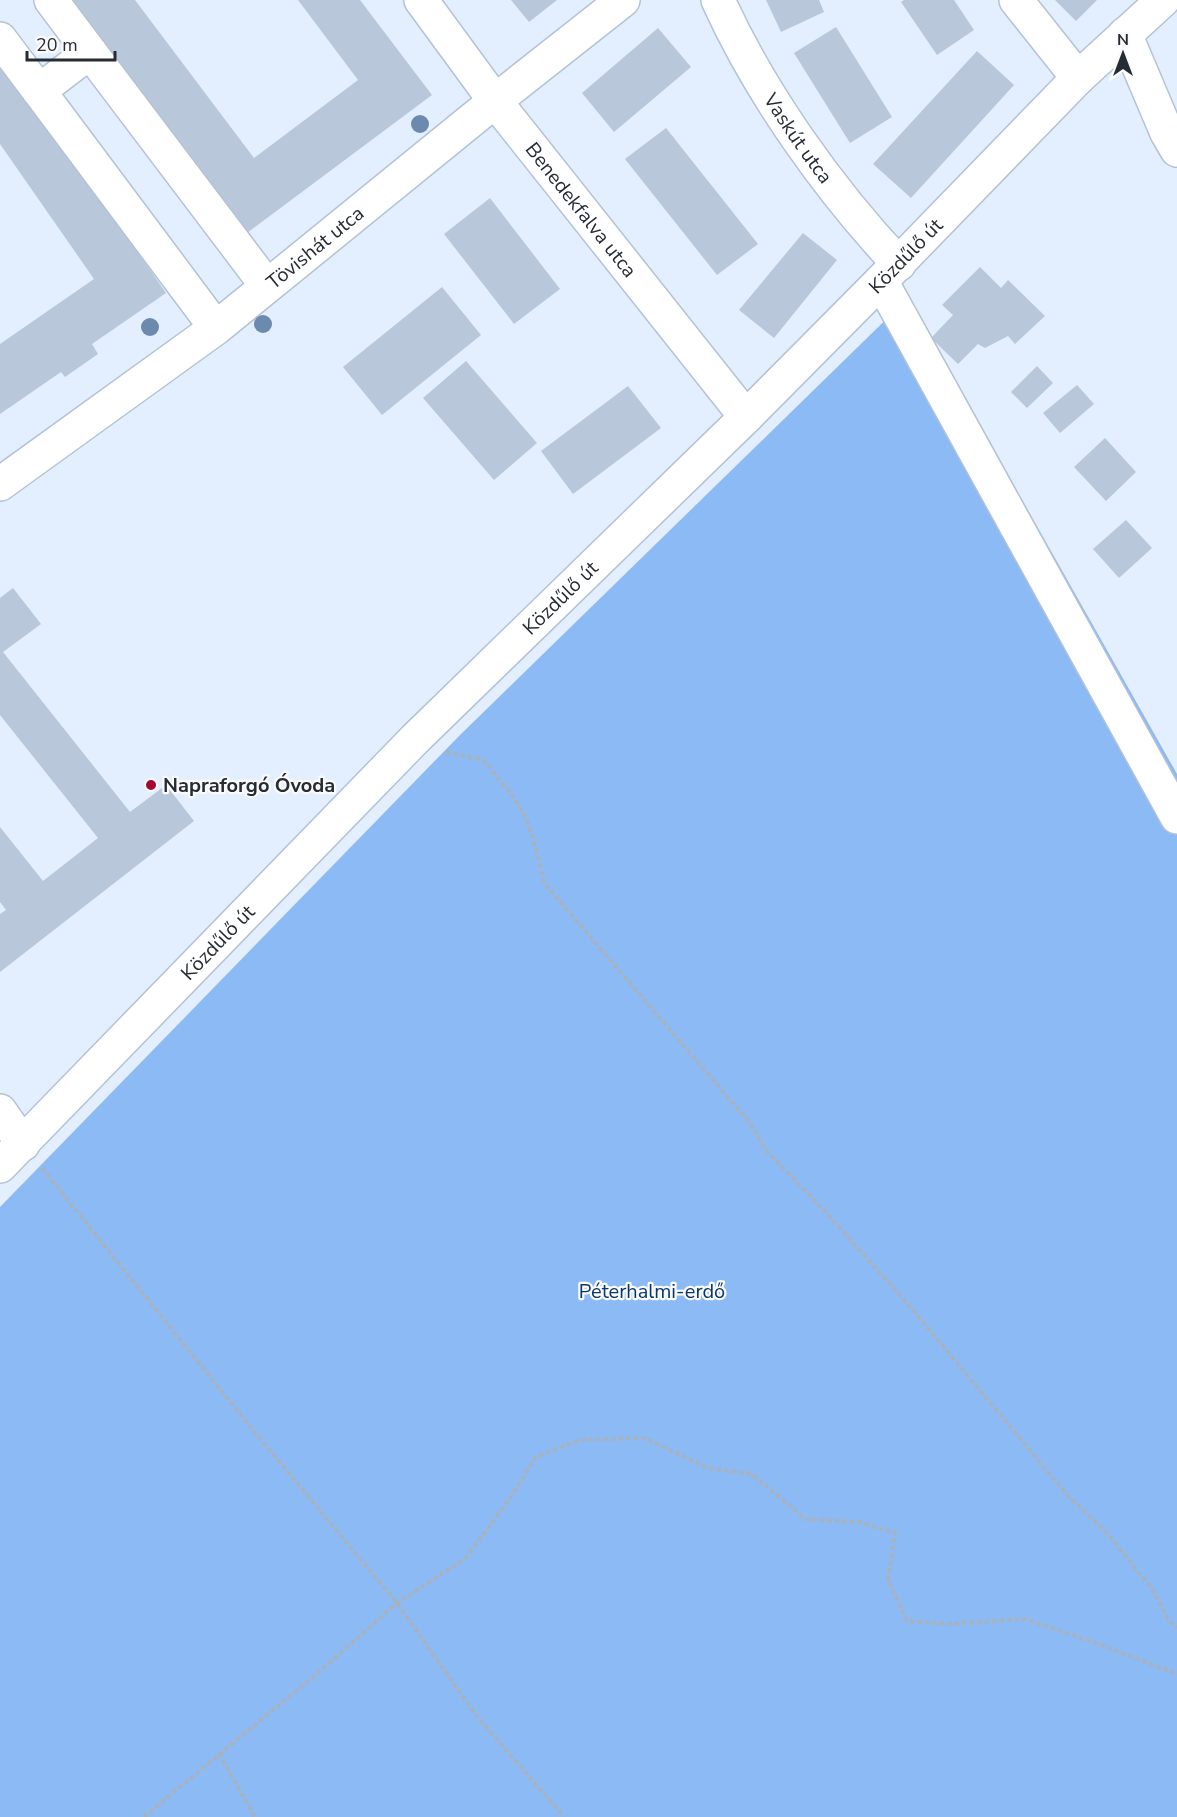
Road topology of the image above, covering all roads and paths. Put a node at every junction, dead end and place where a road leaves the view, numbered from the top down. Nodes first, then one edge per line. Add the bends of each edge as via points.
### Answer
1 (51, 0) edge
2 (421, 0) edge
3 (623, 0) edge
4 (718, 0) edge
5 (1016, 0) edge
6 (1163, 0) edge
7 (1125, 34) junction
8 (0, 39) edge
9 (90, 52) junction
10 (1078, 78) junction
11 (39, 91) junction
12 (495, 101) junction
13 (1177, 150) edge
14 (890, 273) junction
15 (267, 286) junction
16 (216, 328) junction
17 (746, 417) junction
18 (0, 484) edge
19 (415, 739) junction
20 (1177, 817) edge
21 (0, 1111) edge
22 (11, 1155) edge
23 (397, 1603) junction
24 (1177, 1628) edge
25 (1177, 1674) edge
26 (219, 1754) junction
27 (144, 1817) edge
28 (255, 1817) edge
29 (564, 1817) edge

1 - 9 street
2 - 12 street, Benedekfalva utca
3 - 12 street, Tövishát utca
4 - 14 street, Vaskút utca via 764,87 819,169 878,242
5 - 10 street
6 - 7 street, Közdűlő út
7 - 10 street, Közdűlő út
7 - 13 street
8 - 11 street
9 - 11 street
9 - 15 street
10 - 14 street, Közdűlő út
11 - 16 street
12 - 15 street, Tövishát utca
12 - 17 street, Benedekfalva utca
14 - 17 street, Közdűlő út
14 - 20 street, Vaskút utca
15 - 16 street, Tövishát utca
16 - 18 street, Tövishát utca
17 - 19 street, Közdűlő út
19 - 22 street, Közdűlő út
19 - 24 path via 437,750 487,764 524,815 545,884 750,1123 765,1149 912,1309 1068,1496 1107,1533 1153,1590
21 - 22 street
22 - 23 path via 250,1427
23 - 25 path via 466,1557 536,1457 580,1440 645,1438 708,1468 752,1473 805,1519 859,1522 895,1533 888,1580 907,1621 948,1624 1025,1619
23 - 26 path
23 - 29 path via 475,1714
26 - 27 path
26 - 28 path

